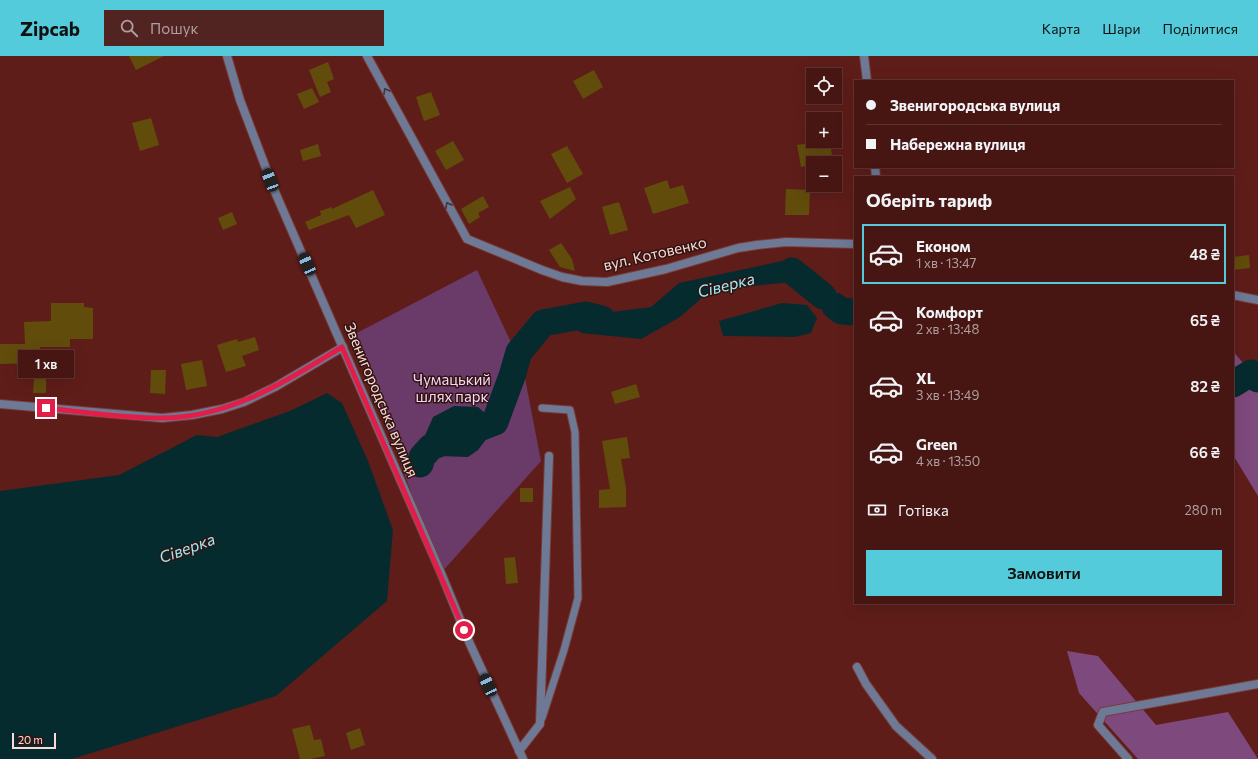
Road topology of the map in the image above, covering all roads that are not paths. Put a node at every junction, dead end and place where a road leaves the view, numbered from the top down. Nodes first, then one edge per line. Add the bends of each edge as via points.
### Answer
1 (227, 56) edge
2 (367, 56) edge
3 (864, 56) edge
4 (867, 80) edge
5 (854, 244) edge
6 (1234, 295) edge
7 (1258, 300) edge
8 (342, 347) junction
9 (0, 404) edge
10 (542, 408) dead end
11 (549, 456) dead end
12 (857, 667) dead end
13 (1258, 684) edge
14 (540, 724) junction
15 (519, 751) junction
16 (523, 759) edge
17 (932, 759) edge
18 (1128, 759) edge

1 - 8 street, Звенигородська вулиця via 275,192
5 -> 2 street, вул. Котовенко via 786,242 757,245 607,282 562,277 467,239
3 - 4 street
6 - 7 street
8 - 9 street via 275,387 244,402 192,415 162,418
8 - 15 street, Звенигородська вулиця
10 - 14 lane via 570,410 575,432 578,598
11 - 14 street
12 - 17 street via 896,726
13 - 18 street via 1103,712 1098,726
14 - 15 street
15 - 16 street, Звенигородська вулиця

